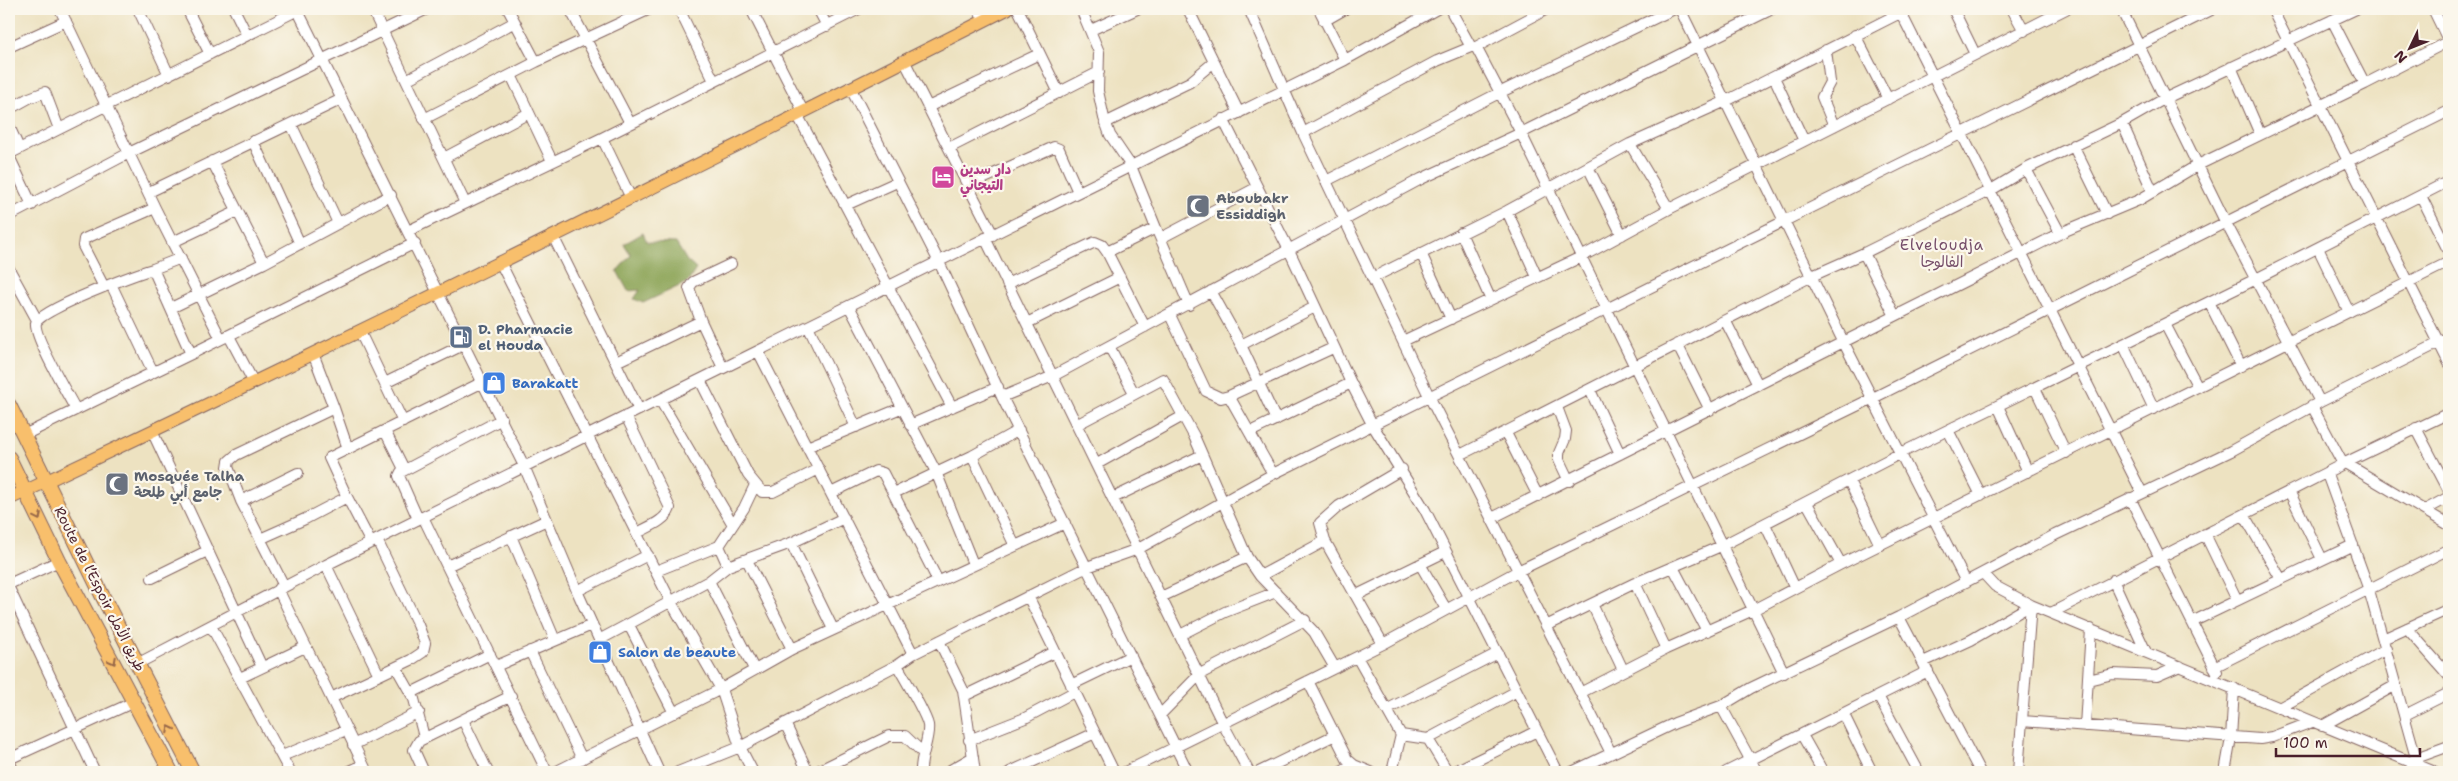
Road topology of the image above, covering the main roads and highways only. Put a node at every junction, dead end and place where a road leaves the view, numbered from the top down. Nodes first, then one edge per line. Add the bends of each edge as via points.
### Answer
1 (1007, 9) edge
2 (981, 15) edge
3 (9, 405) edge
4 (9, 458) edge
5 (46, 482) junction
6 (26, 491) junction
7 (9, 499) edge
8 (170, 772) edge
9 (192, 772) edge

1 - 2 main road
2 - 5 main road via 904,60 631,198 314,356
3 - 5 highway, Route de l’Espoir طريق الأمل
4 - 6 highway, Route de l’Espoir طريق الأمل
5 - 6 main road
9 -> 5 highway, Route de l’Espoir طريق الأمل
6 - 7 main road
6 -> 8 highway, Route de l’Espoir طريق الأمل via 59,561

